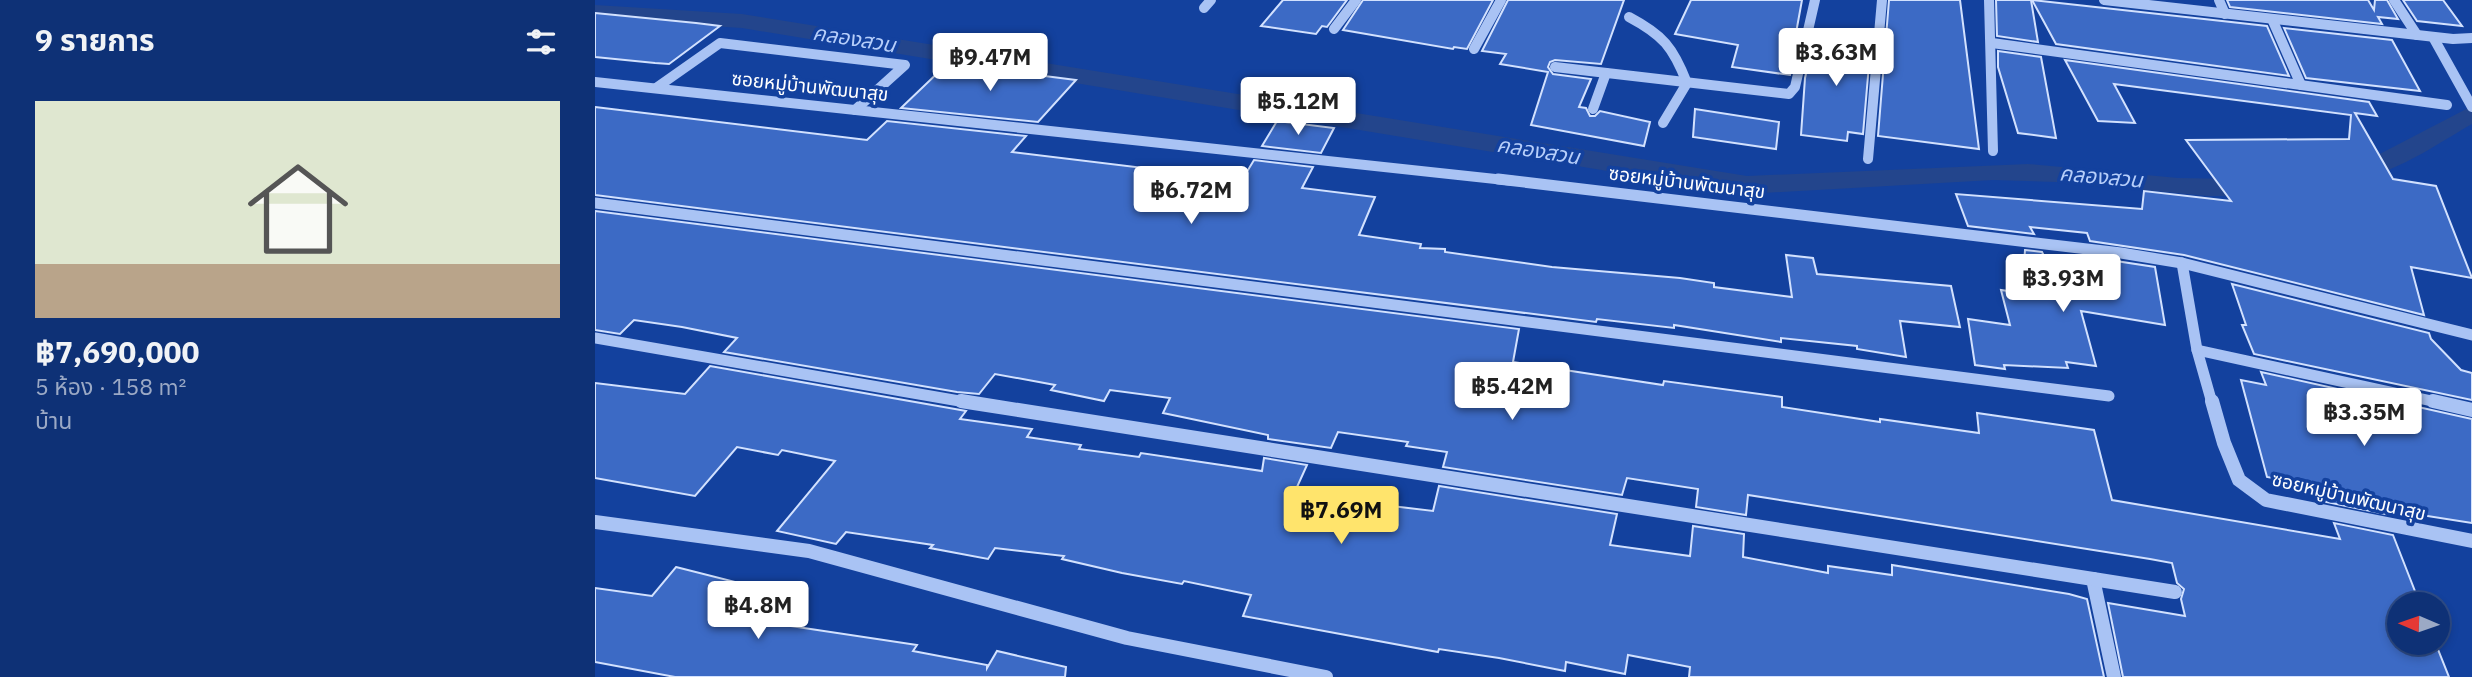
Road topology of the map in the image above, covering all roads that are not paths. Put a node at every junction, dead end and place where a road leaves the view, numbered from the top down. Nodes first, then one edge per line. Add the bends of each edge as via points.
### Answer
1 (1211, 0) edge
2 (1356, 0) edge
3 (1501, 0) edge
4 (1815, 0) edge
5 (1882, 0) edge
6 (1989, 0) edge
7 (2104, 0) edge
8 (2109, 0) edge
9 (2219, 0) edge
10 (2394, 0) edge
11 (1204, 8) dead end
12 (2225, 14) junction
13 (1629, 17) dead end
14 (2271, 19) junction
15 (1334, 29) dead end
16 (2417, 35) junction
17 (2433, 37) junction
18 (2472, 38) edge
19 (1992, 43) junction
20 (1474, 49) dead end
21 (1555, 67) dead end
22 (1607, 73) junction
23 (595, 82) edge
24 (1687, 83) junction
25 (2301, 85) junction
26 (656, 88) junction
27 (2447, 105) dead end
28 (2472, 107) edge
29 (855, 110) junction
30 (1593, 110) dead end
31 (1663, 123) dead end
32 (1993, 151) dead end
33 (1868, 159) dead end
34 (595, 202) edge
35 (2182, 263) junction
36 (2472, 335) edge
37 (595, 338) edge
38 (2197, 350) junction
39 (2109, 396) dead end
40 (2472, 410) edge
41 (595, 522) edge
42 (2472, 541) edge
43 (2093, 579) junction
44 (2175, 592) dead end
45 (1326, 677) edge
46 (2113, 677) edge

1 - 11 street
2 - 15 street
3 - 20 street
4 - 24 street via 1793,93
5 - 33 street
6 - 19 street
7 - 8 street
8 - 12 street
9 - 12 street
10 - 16 street
12 - 14 street
13 - 24 street via 1668,42
14 - 16 street
14 - 25 street
16 - 17 street
17 - 18 street
17 - 28 street
19 - 25 street
19 - 32 street
21 - 22 street
22 - 24 street
22 - 30 street
23 - 26 street, ซอยหมู่บ้านพัฒนาสุข
24 - 31 street
25 - 27 street
26 - 29 street, ซอยหมู่บ้านพัฒนาสุข
26 - 29 street via 720,43 905,65
29 - 35 street, ซอยหมู่บ้านพัฒนาสุข via 1515,181
34 - 39 street
35 - 36 street
35 - 38 street, ซอยหมู่บ้านพัฒนาสุข
37 - 43 street via 1110,425
38 - 40 street
38 - 42 street, ซอยหมู่บ้านพัฒนาสุข via 2239,480 2266,500
41 - 45 street via 809,551 1127,638
43 - 44 street
43 - 46 street

